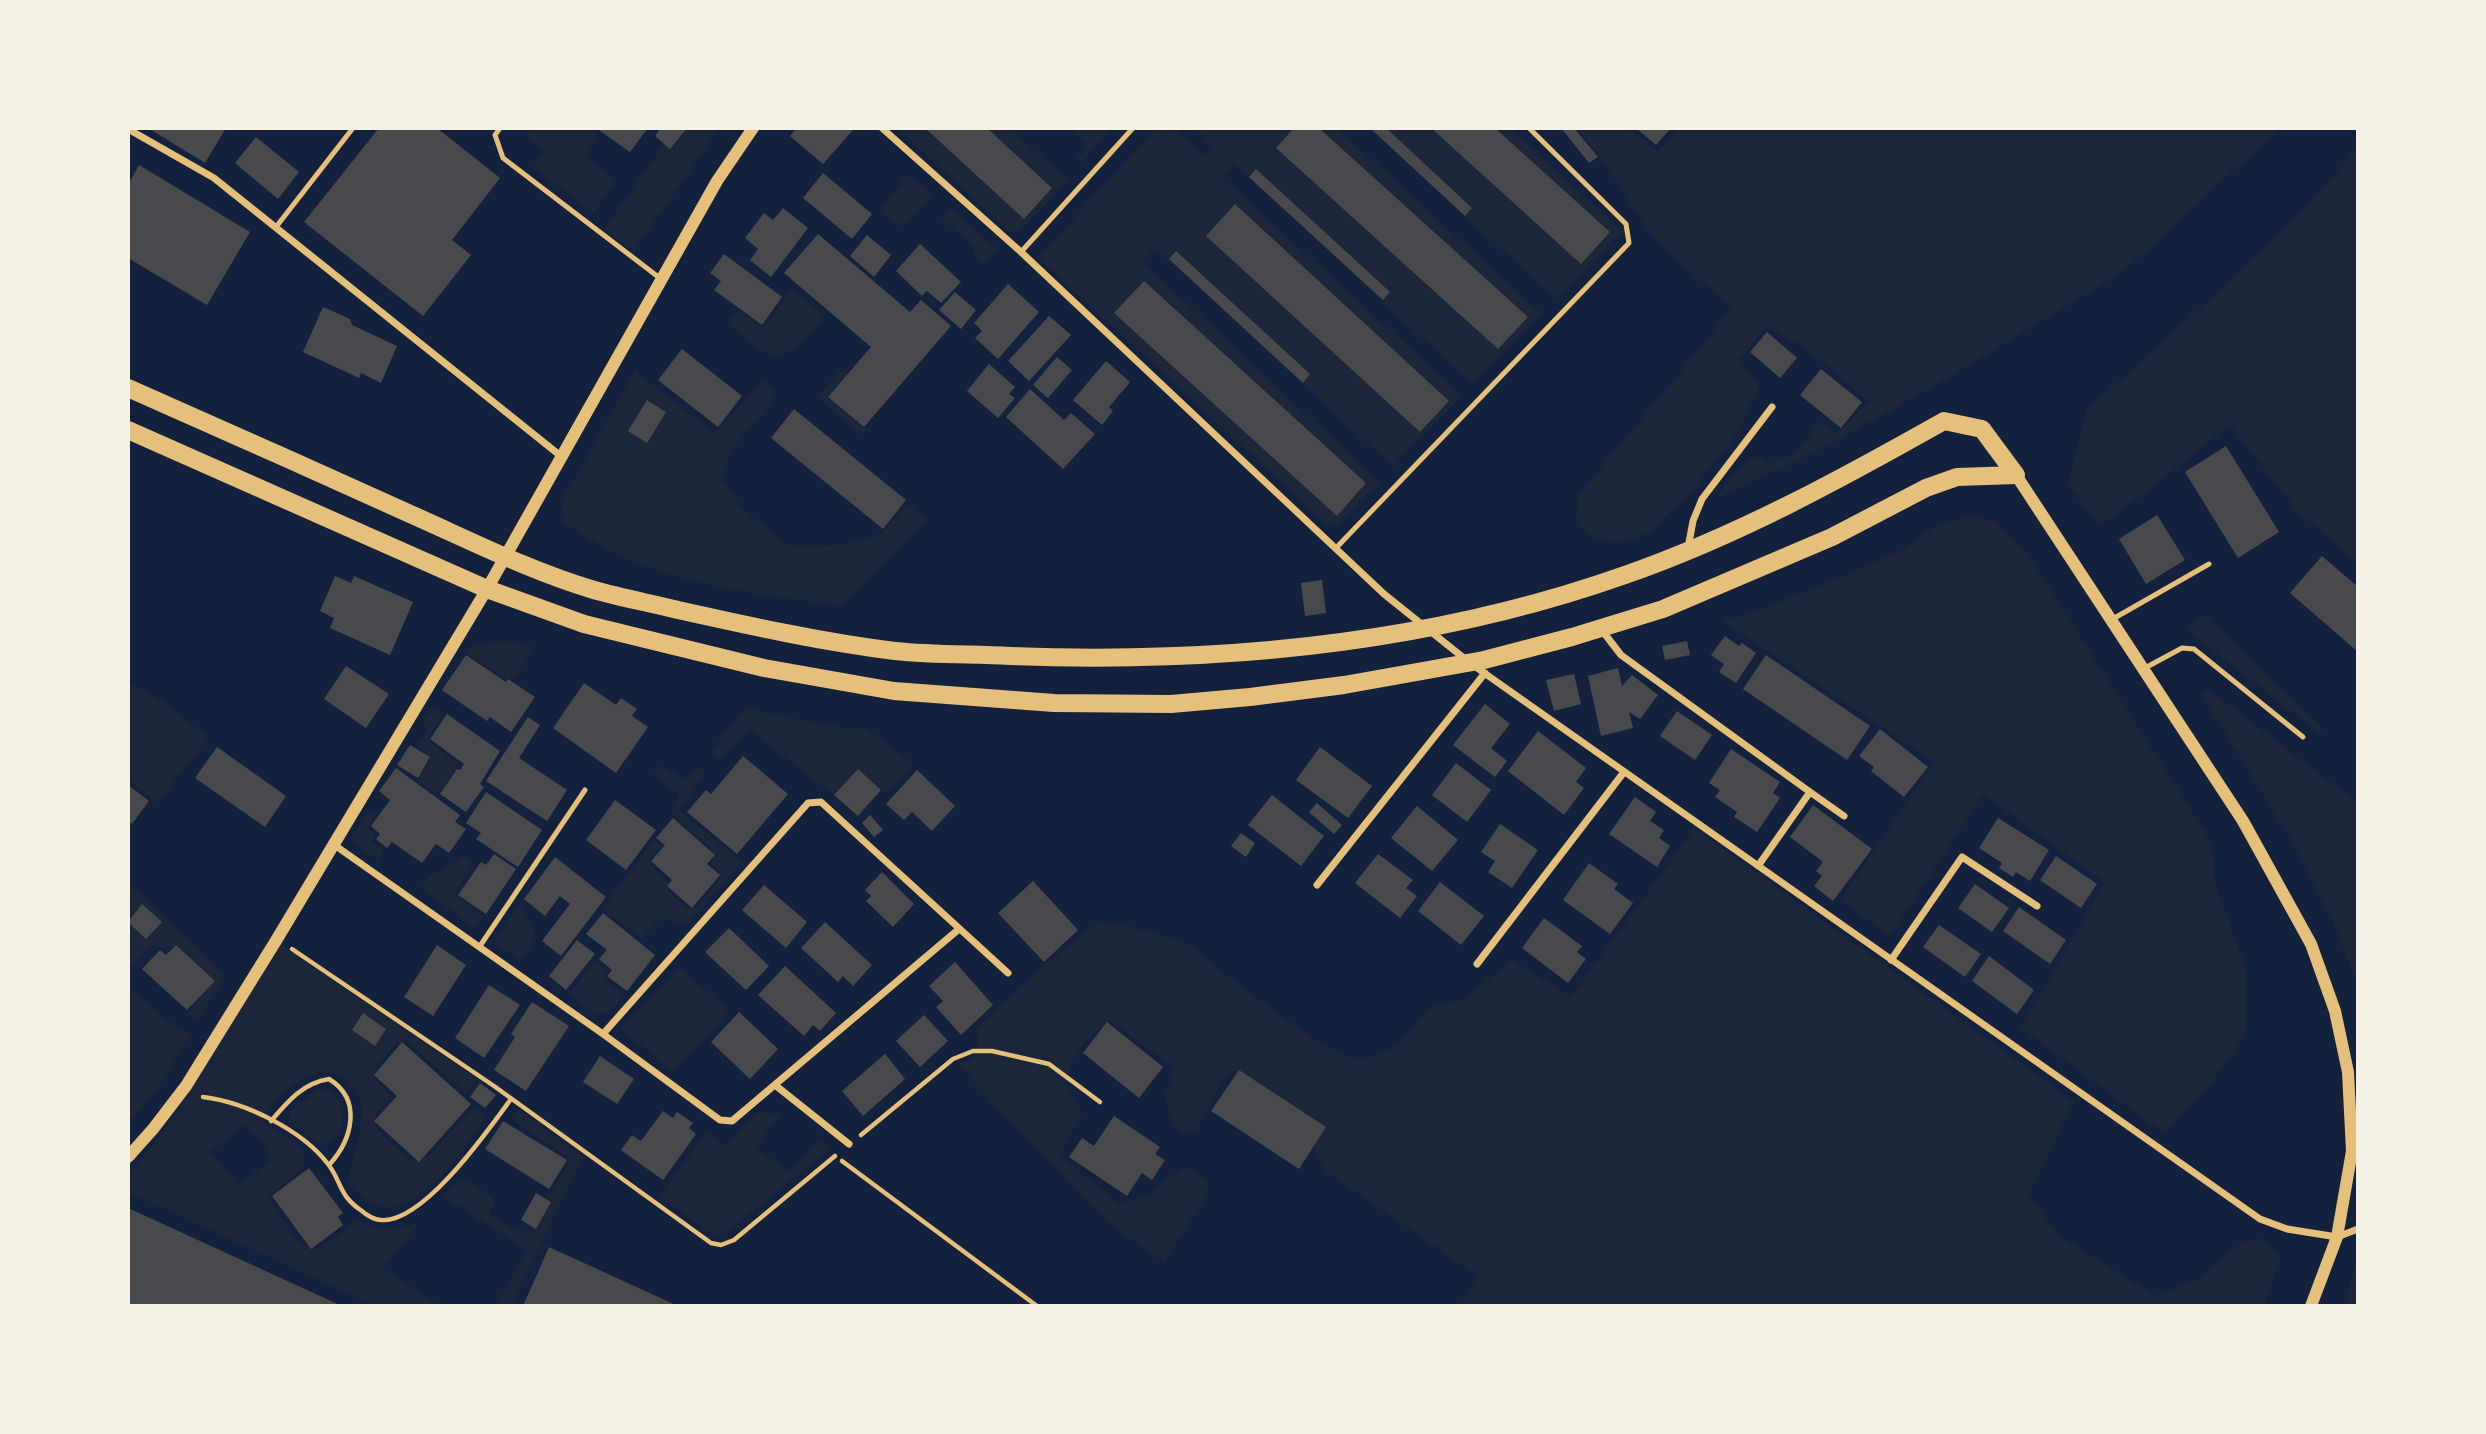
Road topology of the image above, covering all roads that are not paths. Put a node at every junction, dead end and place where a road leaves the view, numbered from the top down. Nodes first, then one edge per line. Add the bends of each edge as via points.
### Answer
1 (353, 128) edge
2 (500, 128) edge
3 (753, 128) edge
4 (881, 128) edge
5 (1133, 128) edge
6 (1529, 128) edge
7 (128, 129) edge
8 (276, 227) junction
9 (1021, 251) junction
10 (662, 279) junction
11 (128, 388) edge
12 (1772, 407) dead end
13 (128, 430) edge
14 (562, 457) junction
15 (2016, 474) junction
16 (1335, 549) junction
17 (1687, 552) junction
18 (505, 556) junction
19 (2209, 565) dead end
20 (487, 589) junction
21 (2110, 620) junction
22 (1601, 628) junction
23 (1427, 629) junction
24 (1478, 668) junction
25 (2142, 669) junction
26 (2303, 737) dead end
27 (1624, 772) junction
28 (585, 790) dead end
29 (1810, 792) junction
30 (1844, 816) dead end
31 (333, 844) junction
32 (1758, 866) junction
33 (1317, 885) dead end
34 (2037, 905) dead end
35 (959, 929) junction
36 (480, 946) junction
37 (1891, 960) junction
38 (1477, 964) dead end
39 (1008, 973) dead end
40 (603, 1034) junction
41 (775, 1085) junction
42 (849, 1144) dead end
43 (128, 1157) edge
44 (2358, 1229) edge
45 (2337, 1237) junction
46 (2311, 1306) edge

1 - 8 lane
2 - 10 lane via 495,135 503,158
3 - 10 street
4 - 9 street
5 - 9 lane
6 - 16 lane via 1626,224 1629,243
7 - 8 street via 214,178
8 - 14 street
9 - 16 street
10 - 14 street
11 - 18 main road
12 - 17 street via 1702,499
13 - 20 main road
14 - 18 street
15 - 17 main road via 1982,429 1944,421 1841,479
15 - 21 street
15 - 22 main road via 1957,477 1936,484 1745,576
16 - 23 street
17 - 23 main road via 1608,581
18 - 20 street
18 - 23 main road via 593,589 771,631 898,651 1186,657 1265,652
19 - 21 lane
20 - 24 main road via 584,624 713,656 907,692 1054,703 1171,704
20 - 31 street
21 - 25 street
22 - 24 main road
22 - 29 street via 1621,655
23 - 24 street
24 - 27 street
24 - 33 street
25 - 26 lane via 2182,648 2194,649
25 - 45 street via 2276,879 2311,944 2335,1011 2348,1072 2352,1151
27 - 32 street
27 - 38 street
28 - 36 lane
29 - 30 street
29 - 32 street
31 - 36 street
31 - 43 street via 179,1094
32 - 37 street
34 - 37 street via 1962,857
35 - 39 street
35 - 40 street via 821,802 808,803
35 - 41 street
36 - 40 street
37 - 45 street via 2260,1219 2287,1229
40 - 41 street via 720,1120 732,1121
41 - 42 street
44 - 45 street
45 - 46 street

